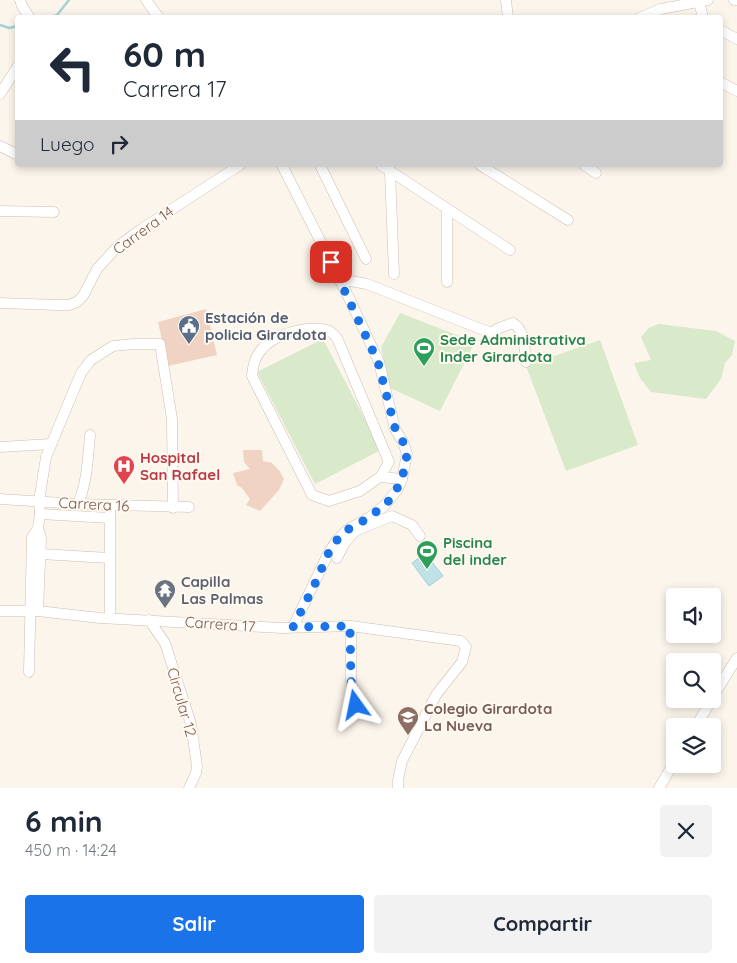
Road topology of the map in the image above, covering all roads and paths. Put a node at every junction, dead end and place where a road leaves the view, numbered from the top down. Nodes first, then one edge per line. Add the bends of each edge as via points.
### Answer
1 (20, 0) edge
2 (146, 0) edge
3 (506, 0) edge
4 (703, 1) edge
5 (28, 15) edge
6 (157, 15) edge
7 (508, 15) edge
8 (646, 15) edge
9 (703, 15) edge
10 (723, 32) edge
11 (737, 39) edge
12 (15, 71) edge
13 (723, 84) edge
14 (737, 91) edge
15 (0, 94) edge
16 (0, 146) edge
17 (15, 152) edge
18 (237, 167) edge
19 (283, 167) edge
20 (321, 167) edge
21 (384, 167) edge
22 (483, 167) edge
23 (587, 167) edge
24 (390, 172) junction
25 (596, 173) dead end
26 (447, 209) junction
27 (0, 210) edge
28 (54, 212) dead end
29 (568, 220) dead end
30 (510, 250) dead end
31 (366, 259) dead end
32 (394, 274) dead end
33 (339, 278) junction
34 (447, 282) dead end
35 (0, 303) edge
36 (526, 362) dead end
37 (90, 435) dead end
38 (51, 444) junction
39 (0, 447) edge
40 (380, 477) junction
41 (402, 479) junction
42 (0, 499) edge
43 (39, 501) junction
44 (78, 504) junction
45 (110, 505) junction
46 (189, 507) dead end
47 (174, 508) junction
48 (40, 514) junction
49 (110, 518) junction
50 (38, 528) junction
51 (420, 536) dead end
52 (41, 554) junction
53 (335, 557) junction
54 (109, 558) junction
55 (0, 611) edge
56 (34, 611) junction
57 (110, 618) junction
58 (149, 620) junction
59 (350, 626) junction
60 (293, 627) junction
61 (737, 658) edge
62 (29, 672) dead end
63 (721, 684) edge
64 (356, 705) dead end
65 (668, 773) edge
66 (189, 788) edge
67 (398, 788) edge
68 (659, 788) edge

1 - 5 street
2 - 6 street
3 - 7 street
4 - 8 street
4 - 9 street
10 - 11 street
12 - 15 street
13 - 14 street
16 - 17 street
18 - 35 street, Carrera 14 via 116,247 97,269 78,302 58,305
19 - 33 street
20 - 31 street
21 - 24 street
22 - 29 street
23 - 25 street
24 - 26 street
24 - 32 street
26 - 30 street
26 - 34 street
27 - 28 street
33 - 36 street via 367,284 491,333 513,323 523,336
33 - 41 street via 378,362 395,428 407,454
37 - 44 street via 88,462
38 - 39 street
38 - 43 street
38 - 47 street via 81,373 91,360 113,346 160,344 172,419
40 - 40 street via 360,491 328,500 312,495 252,376 253,363 264,347 287,333 313,328 330,331 338,338 389,462
40 - 41 street
41 - 53 street via 384,506 336,541
42 - 43 street, Carrera 16
43 - 44 street, Carrera 16
43 - 48 street
44 - 45 street, Carrera 16
45 - 47 street, Carrera 16
45 - 49 street
46 - 47 street, Carrera 16
48 - 49 street
48 - 50 street
49 - 54 street
50 - 52 street
50 - 56 street via 32,537
51 - 53 street via 412,525 392,516 355,531
52 - 54 street
52 - 56 street
53 - 60 street via 314,586
54 - 57 street
55 - 56 street, Carrera 17
56 - 57 street, Carrera 17
56 - 62 street
57 - 58 street, Carrera 17
58 - 60 street, Carrera 17
58 - 66 street, Circular 12 via 165,643 191,724 197,766
59 - 60 street, Carrera 17
59 - 64 street via 351,681
59 - 67 street, Carrera 17 via 440,637 461,641 466,647 462,662 436,695 402,761
61 - 63 street
65 - 68 street

